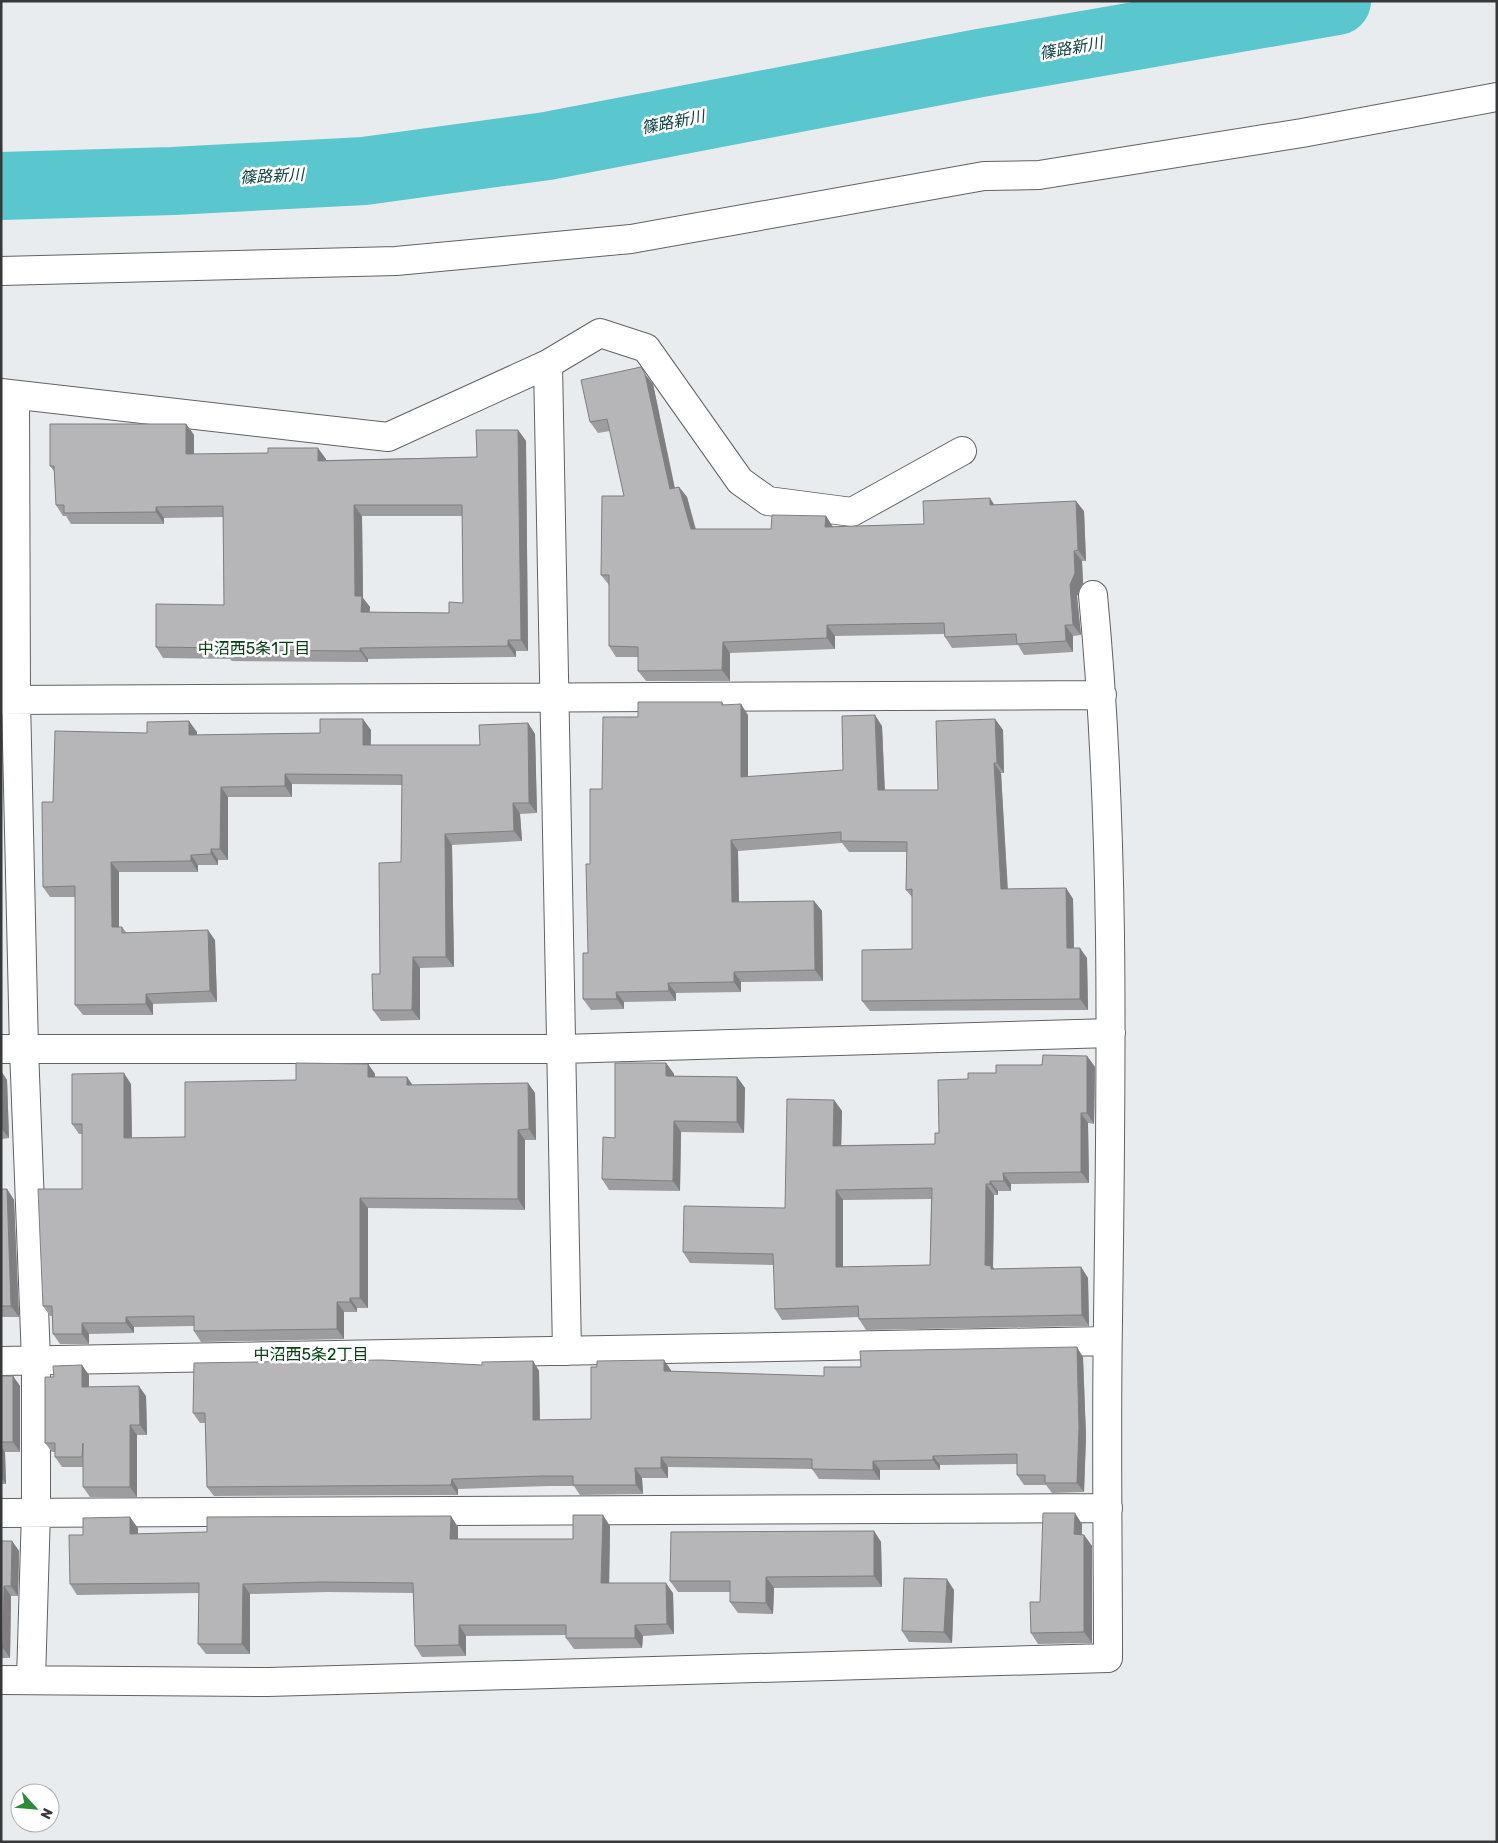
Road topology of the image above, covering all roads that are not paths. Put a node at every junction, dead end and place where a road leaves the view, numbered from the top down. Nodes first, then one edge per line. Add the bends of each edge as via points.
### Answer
1 (1497, 97) edge
2 (1, 270) edge
3 (548, 364) junction
4 (8, 394) edge
5 (962, 451) dead end
6 (1093, 595) dead end
7 (1102, 695) junction
8 (555, 699) junction
9 (9, 700) edge
10 (1111, 1033) junction
11 (13, 1049) edge
12 (562, 1049) junction
13 (1107, 1340) junction
14 (567, 1351) junction
15 (36, 1360) junction
16 (1, 1361) edge
17 (1108, 1508) junction
18 (36, 1511) junction
19 (1, 1512) edge
20 (1, 1680) edge
21 (31, 1680) junction

1 - 2 street via 1302,133 1039,175 984,176 631,239 396,261
3 - 4 street via 388,437
3 - 5 street via 600,333 646,348 740,482 768,501 852,512
3 - 8 street
4 - 9 street
6 - 7 street
7 - 8 street
7 - 10 street
8 - 9 street
8 - 12 street
9 - 11 street
10 - 12 street
10 - 13 street
11 - 12 street
11 - 15 street
12 - 14 street
13 - 14 street
13 - 17 street
14 - 15 street
15 - 16 street
15 - 18 street
17 - 18 street
17 - 21 street via 1108,1658 268,1682
18 - 19 street
18 - 21 street
20 - 21 street

